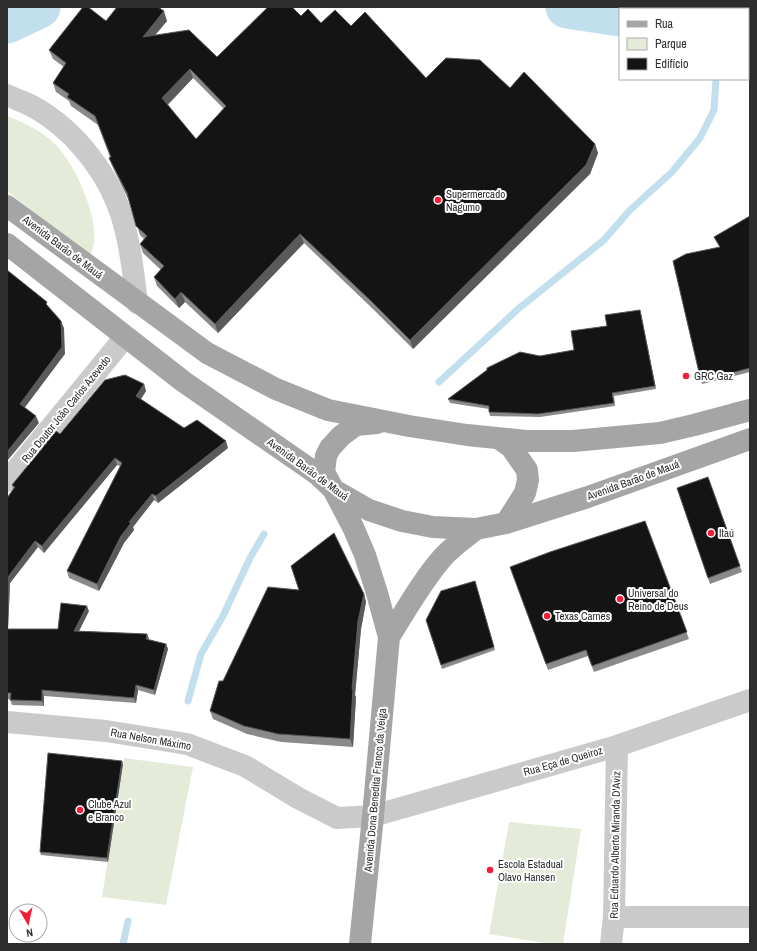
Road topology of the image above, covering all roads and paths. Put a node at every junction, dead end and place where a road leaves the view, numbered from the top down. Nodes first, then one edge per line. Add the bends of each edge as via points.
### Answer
1 (7, 95) edge
2 (7, 206) edge
3 (7, 244) edge
4 (137, 303) junction
5 (125, 337) junction
6 (750, 410) edge
7 (384, 422) junction
8 (498, 438) junction
9 (750, 440) edge
10 (7, 481) edge
11 (334, 490) junction
12 (506, 523) junction
13 (476, 529) junction
14 (389, 637) junction
15 (750, 700) edge
16 (7, 722) edge
17 (617, 746) junction
18 (373, 816) junction
19 (614, 917) junction
20 (750, 917) edge
21 (360, 944) edge
22 (611, 944) edge

1 - 4 street via 33,106 79,142 109,184 124,224
2 - 4 main road, Avenida Barão de Mauá
3 - 5 main road, Avenida Barão de Mauá
4 - 7 main road, Avenida Barão de Mauá via 206,353 276,389 328,410
5 - 10 street, Rua Doutor João Carlos Azevedo
5 - 11 main road, Avenida Barão de Mauá via 184,382 317,474
6 - 8 main road, Avenida Barão de Mauá via 660,433 573,441
7 - 8 main road, Avenida Barão de Mauá
7 - 11 main road via 356,425 330,448 324,472
8 - 12 main road via 512,447 527,470 528,480 526,493
9 - 12 main road, Avenida Barão de Mauá
11 - 13 main road, Avenida Barão de Mauá via 369,510 402,521 433,527
11 - 14 main road via 365,556
12 - 13 main road, Avenida Barão de Mauá
13 - 14 main road via 444,556 426,578
14 - 18 main road, Avenida Dona Benedita Franco da Veiga
15 - 17 street, Rua Eça de Queiroz
16 - 18 street, Rua Nelson Máximo via 106,731 187,744 245,766 337,818
17 - 18 street, Rua Eça de Queiroz
17 - 19 street, Rua Eduardo Alberto Miranda D'Aviz
18 - 21 main road, Avenida Dona Benedita Franco da Veiga
19 - 20 street
19 - 22 street, Rua Eduardo Alberto Miranda D'Aviz

